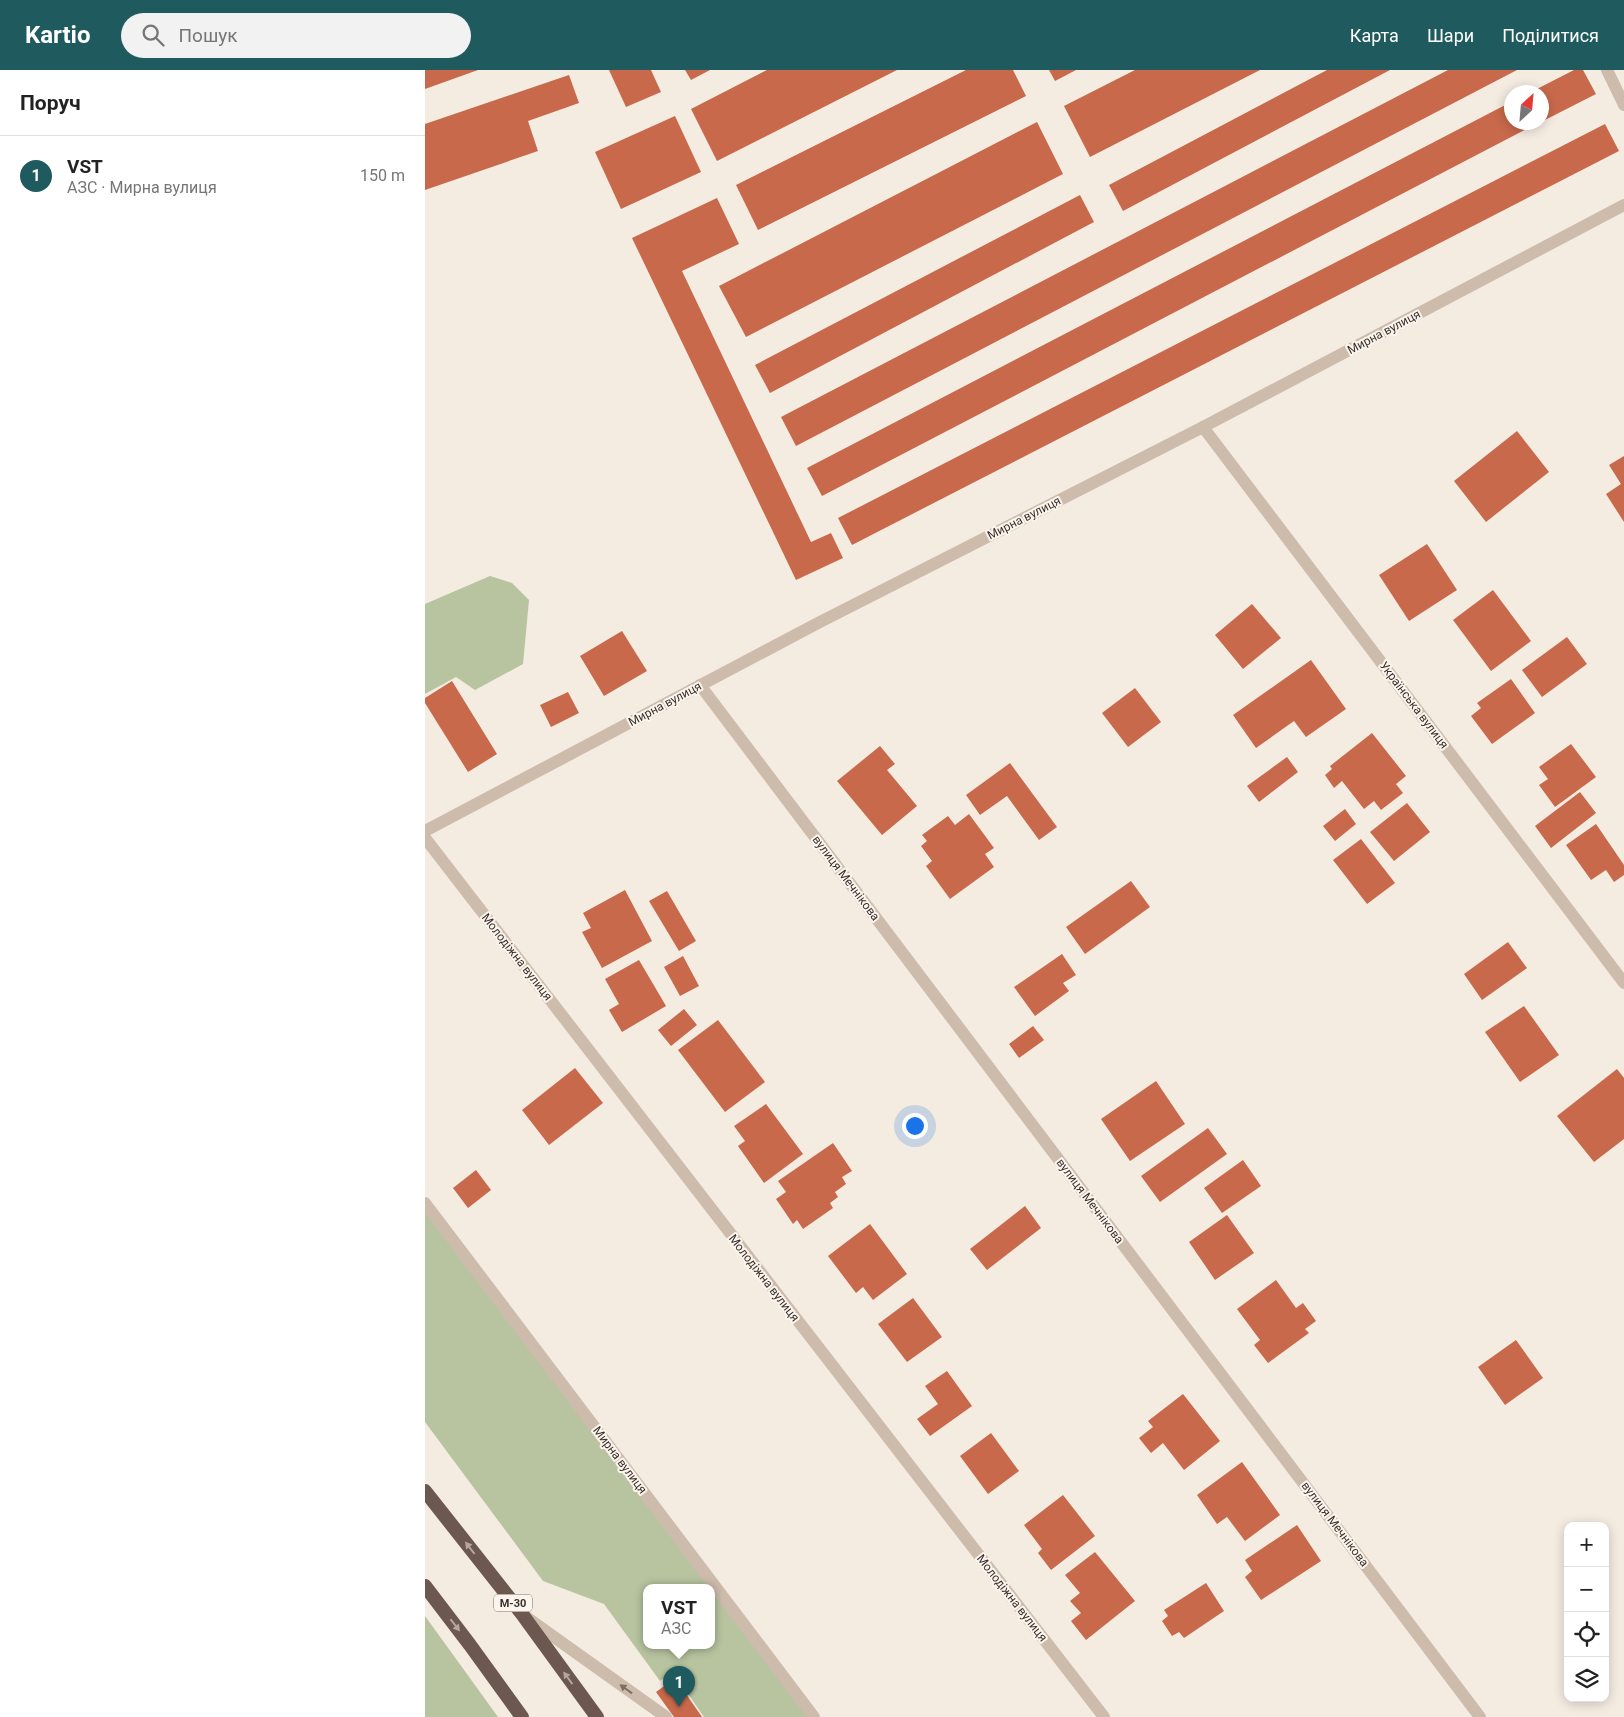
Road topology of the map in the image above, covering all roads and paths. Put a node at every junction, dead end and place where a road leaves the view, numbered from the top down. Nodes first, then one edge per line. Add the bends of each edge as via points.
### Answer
1 (1607, 70) edge
2 (1624, 105) edge
3 (1624, 205) edge
4 (1203, 428) junction
5 (700, 685) junction
6 (425, 831) edge
7 (425, 838) edge
8 (1624, 983) edge
9 (425, 1203) edge
10 (425, 1491) edge
11 (714, 1584) edge
12 (715, 1585) edge
13 (425, 1586) edge
14 (522, 1614) junction
15 (522, 1717) edge
16 (597, 1717) edge
17 (666, 1717) edge
18 (815, 1717) edge
19 (1104, 1717) edge
20 (1481, 1717) edge

1 - 2 street
3 - 4 street, Мирна вулиця
4 - 5 street, Мирна вулиця
4 - 8 street, Українська вулиця
5 - 6 street, Мирна вулиця
5 - 20 street, вулиця Мечнікова
7 - 19 street, Молодіжна вулиця
9 - 11 street, Мирна вулиця
14 -> 10 highway, М-30
12 - 18 street, Мирна вулиця
13 -> 15 highway
16 -> 14 highway, М-30
17 -> 14 street

